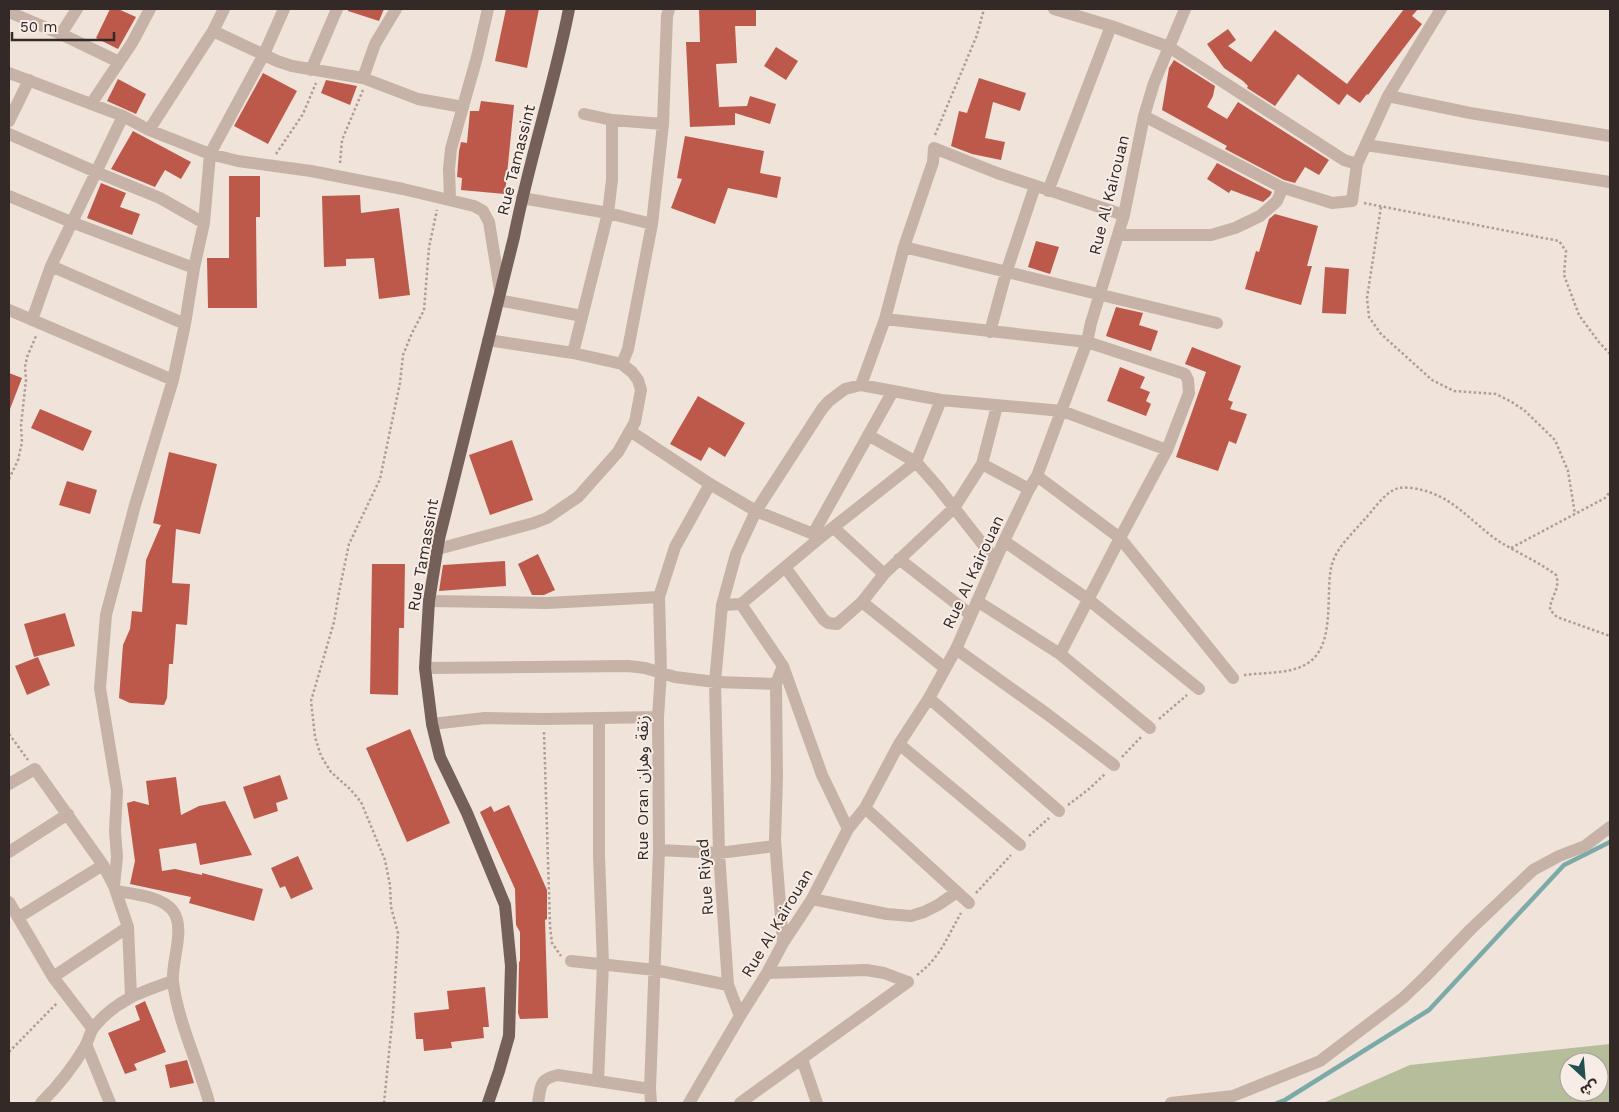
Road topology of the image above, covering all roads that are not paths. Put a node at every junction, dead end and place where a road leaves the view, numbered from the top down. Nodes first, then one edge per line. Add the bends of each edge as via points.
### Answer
1 (76, 9) edge
2 (150, 9) edge
3 (224, 9) edge
4 (284, 9) edge
5 (337, 9) edge
6 (396, 9) edge
7 (488, 9) edge
8 (569, 9) edge
9 (669, 9) edge
10 (1054, 9) edge
11 (1185, 9) edge
12 (1441, 9) edge
13 (9, 12) edge
14 (1111, 26) junction
15 (213, 31) junction
16 (61, 34) junction
17 (1170, 47) junction
18 (264, 54) junction
19 (119, 62) junction
20 (316, 70) junction
21 (9, 73) edge
22 (365, 79) junction
23 (29, 80) junction
24 (1388, 96) junction
25 (91, 104) junction
26 (463, 107) junction
27 (584, 114) dead end
28 (123, 116) junction
29 (1144, 116) junction
30 (612, 120) junction
31 (9, 121) edge
32 (663, 124) junction
33 (149, 130) junction
34 (9, 134) edge
35 (1610, 136) edge
36 (1366, 145) junction
37 (210, 154) junction
38 (1357, 164) junction
39 (96, 172) junction
40 (1610, 182) edge
41 (1035, 186) junction
42 (1281, 187) junction
43 (1048, 191) junction
44 (9, 196) edge
45 (445, 198) junction
46 (522, 198) junction
47 (608, 213) junction
48 (1124, 215) junction
49 (71, 222) junction
50 (204, 223) junction
51 (652, 224) junction
52 (1118, 235) junction
53 (904, 247) junction
54 (51, 266) junction
55 (194, 268) junction
56 (1006, 273) junction
57 (1100, 293) junction
58 (499, 295) junction
59 (9, 310) edge
60 (582, 316) junction
61 (885, 319) junction
62 (36, 322) junction
63 (185, 324) junction
64 (1218, 324) dead end
65 (990, 332) junction
66 (488, 340) junction
67 (1086, 342) junction
68 (573, 353) junction
69 (622, 364) junction
70 (173, 380) junction
71 (861, 385) junction
72 (893, 391) junction
73 (941, 400) junction
74 (997, 406) junction
75 (1062, 411) junction
76 (630, 431) junction
77 (868, 435) junction
78 (1167, 450) junction
79 (916, 462) junction
80 (982, 464) junction
81 (1037, 476) junction
82 (710, 484) junction
83 (1029, 489) junction
84 (954, 508) junction
85 (756, 510) junction
86 (834, 528) junction
87 (817, 535) junction
88 (1120, 538) junction
89 (1004, 541) junction
90 (438, 549) junction
91 (898, 559) junction
92 (995, 560) junction
93 (785, 567) junction
94 (884, 574) junction
95 (659, 596) junction
96 (1089, 600) junction
97 (429, 601) junction
98 (977, 601) junction
99 (862, 602) junction
100 (741, 604) junction
101 (722, 605) junction
102 (971, 615) junction
103 (956, 649) junction
104 (1060, 654) junction
105 (783, 666) junction
106 (425, 668) junction
107 (945, 668) junction
108 (660, 672) junction
109 (1232, 678) road end
110 (714, 682) junction
111 (776, 684) junction
112 (1199, 690) road end
113 (929, 698) junction
114 (658, 717) junction
115 (599, 719) junction
116 (432, 724) junction
117 (1150, 728) road end
118 (899, 744) junction
119 (1114, 765) road end
120 (9, 784) edge
121 (865, 808) junction
122 (1059, 811) road end
123 (68, 814) junction
124 (1610, 827) edge
125 (848, 829) junction
126 (1020, 845) road end
127 (775, 846) junction
128 (659, 850) junction
129 (9, 852) edge
130 (719, 853) junction
131 (103, 865) junction
132 (115, 888) junction
133 (957, 892) junction
134 (812, 899) junction
135 (9, 903) edge
136 (969, 903) road end
137 (19, 917) junction
138 (128, 927) junction
139 (783, 943) junction
140 (572, 961) road end
141 (603, 964) junction
142 (655, 970) junction
143 (767, 973) junction
144 (53, 977) junction
145 (173, 981) junction
146 (728, 985) junction
147 (131, 996) junction
148 (740, 1016) junction
149 (92, 1028) junction
150 (86, 1044) junction
151 (802, 1059) junction
152 (598, 1081) junction
153 (650, 1089) junction
154 (693, 1101) edge
155 (41, 1103) edge
156 (110, 1103) edge
157 (209, 1103) edge
158 (488, 1103) edge
159 (538, 1103) edge
160 (651, 1103) edge
161 (740, 1103) edge
162 (817, 1103) edge
163 (1171, 1103) edge

1 - 16 street
2 - 19 street
3 - 15 street
4 - 18 street
5 - 20 street
6 - 22 street via 375,44
7 - 26 street
8 - 46 main road, Rue Tamassint
9 - 32 street
10 - 14 street
11 - 17 street, Rue Al Kairouan
12 - 24 street
13 - 16 street
14 - 17 street
14 - 43 street
15 - 18 street
15 - 33 street
16 - 19 street
17 - 29 street, Rue Al Kairouan
17 - 38 street via 1344,160
18 - 20 street via 292,66
18 - 37 street
19 - 25 street
20 - 22 street
21 - 23 street
22 - 26 street via 418,99
23 - 25 street
23 - 31 street
24 - 35 street
24 - 36 street
25 - 28 street
26 - 45 street via 451,149
27 - 30 street
28 - 33 street
28 - 39 street
29 - 42 street
29 - 48 street, Rue Al Kairouan
30 - 32 street
30 - 47 street via 612,180
32 - 51 street
33 - 37 street
34 - 39 street
36 - 38 street
36 - 40 street
37 - 45 street
37 - 50 street
38 - 42 street via 1352,201 1332,203
39 - 49 street
39 - 50 street via 160,198
41 - 43 street
41 - 53 street via 934,148 933,162
41 - 56 street
42 - 52 street via 1277,201 1260,216 1235,228 1211,235
43 - 48 street
44 - 49 street
45 - 58 street via 474,206 486,216
46 - 47 street
46 - 58 main road, Rue Tamassint
47 - 51 street
47 - 60 street
48 - 52 street, Rue Al Kairouan
49 - 54 street
49 - 55 street
50 - 55 street
51 - 69 street via 628,349
52 - 57 street, Rue Al Kairouan
53 - 56 street
53 - 61 street
54 - 62 street
54 - 63 street
55 - 63 street
56 - 57 street
56 - 65 street
57 - 64 street
57 - 67 street, Rue Al Kairouan
58 - 60 street
58 - 66 main road, Rue Tamassint
59 - 62 street
60 - 68 street
61 - 65 street
61 - 71 street
62 - 70 street
63 - 70 street
65 - 67 street
66 - 68 street
66 - 90 main road, Rue Tamassint
67 - 75 street, Rue Al Kairouan
67 - 78 street via 1185,374 1189,393
68 - 69 street
69 - 76 street via 638,380 641,390
70 - 132 street via 106,615 100,688 117,791
71 - 72 street
71 - 85 street, Rue Riyad via 845,390 822,409
72 - 73 street
72 - 77 street
73 - 74 street
73 - 79 street
74 - 75 street
74 - 80 street
75 - 78 street
75 - 81 street, Rue Al Kairouan
76 - 82 street
76 - 90 street via 618,452 564,508 534,523
77 - 79 street
77 - 87 street
78 - 88 street
79 - 84 street
79 - 86 street
80 - 83 street
80 - 84 street
81 - 83 street, Rue Al Kairouan
81 - 88 street
82 - 85 street
82 - 95 street, Rue Oran زنقة وهران via 675,547
83 - 89 street, Rue Al Kairouan
84 - 91 street
84 - 92 street
85 - 87 street
85 - 101 street, Rue Riyad via 736,554
86 - 87 street
86 - 94 street
87 - 93 street
88 - 96 street
88 - 109 street
89 - 92 street, Rue Al Kairouan
89 - 96 street
90 - 97 main road, Rue Tamassint
91 - 94 street
91 - 102 street
92 - 98 street, Rue Al Kairouan
93 - 99 street via 828,623 837,624
93 - 100 street
94 - 99 street
95 - 97 street via 547,603
95 - 108 street, Rue Oran زنقة وهران
96 - 104 street
96 - 112 street
97 - 106 main road, Rue Tamassint
98 - 102 street, Rue Al Kairouan
98 - 104 street
99 - 107 street
100 - 101 street
100 - 105 street
101 - 110 street, Rue Riyad
102 - 103 street, Rue Al Kairouan
103 - 107 street, Rue Al Kairouan
103 - 119 street
104 - 117 street
105 - 111 street
105 - 125 street via 822,775
106 - 108 street via 628,666
106 - 116 main road, Rue Tamassint
107 - 113 street, Rue Al Kairouan
108 - 110 street
108 - 114 street, Rue Oran زنقة وهران
110 - 111 street
110 - 130 street, Rue Riyad
111 - 127 street
113 - 118 street, Rue Al Kairouan
113 - 122 street
114 - 115 street
114 - 128 street, Rue Oran زنقة وهران
115 - 116 street via 484,718
115 - 141 street
116 - 158 main road, Rue Tamassint via 440,757 506,905 511,966 509,1036
118 - 121 street, Rue Al Kairouan
118 - 126 street
120 - 123 street via 35,770
121 - 125 street, Rue Al Kairouan
121 - 133 street
123 - 129 street
123 - 131 street
124 - 163 street via 1585,846 1533,870 1403,998 1320,1061 1233,1096
125 - 134 street, Rue Al Kairouan
127 - 130 street
127 - 139 street
128 - 130 street
128 - 142 street, Rue Oran زنقة وهران
130 - 146 street, Rue Riyad
131 - 132 street
131 - 137 street
132 - 138 street
132 - 145 street via 164,904 177,918
133 - 134 street via 938,905 911,916
133 - 136 street
134 - 139 street, Rue Al Kairouan
135 - 137 street
137 - 144 street
138 - 144 street
138 - 147 street
139 - 143 street, Rue Al Kairouan
140 - 141 street
141 - 142 street
141 - 152 street
142 - 146 street
142 - 153 street, Rue Oran زنقة وهران
143 - 148 street, Rue Al Kairouan
143 - 151 street via 866,970 908,982
144 - 149 street
145 - 147 street
145 - 157 street
146 - 148 street, Rue Riyad
147 - 149 street
148 - 154 street, Rue Al Kairouan
149 - 150 street
150 - 155 street via 56,1088
150 - 156 street
151 - 161 street
151 - 162 street
152 - 153 street
152 - 159 street via 558,1075 547,1077 542,1082
153 - 160 street, Rue Oran زنقة وهران

